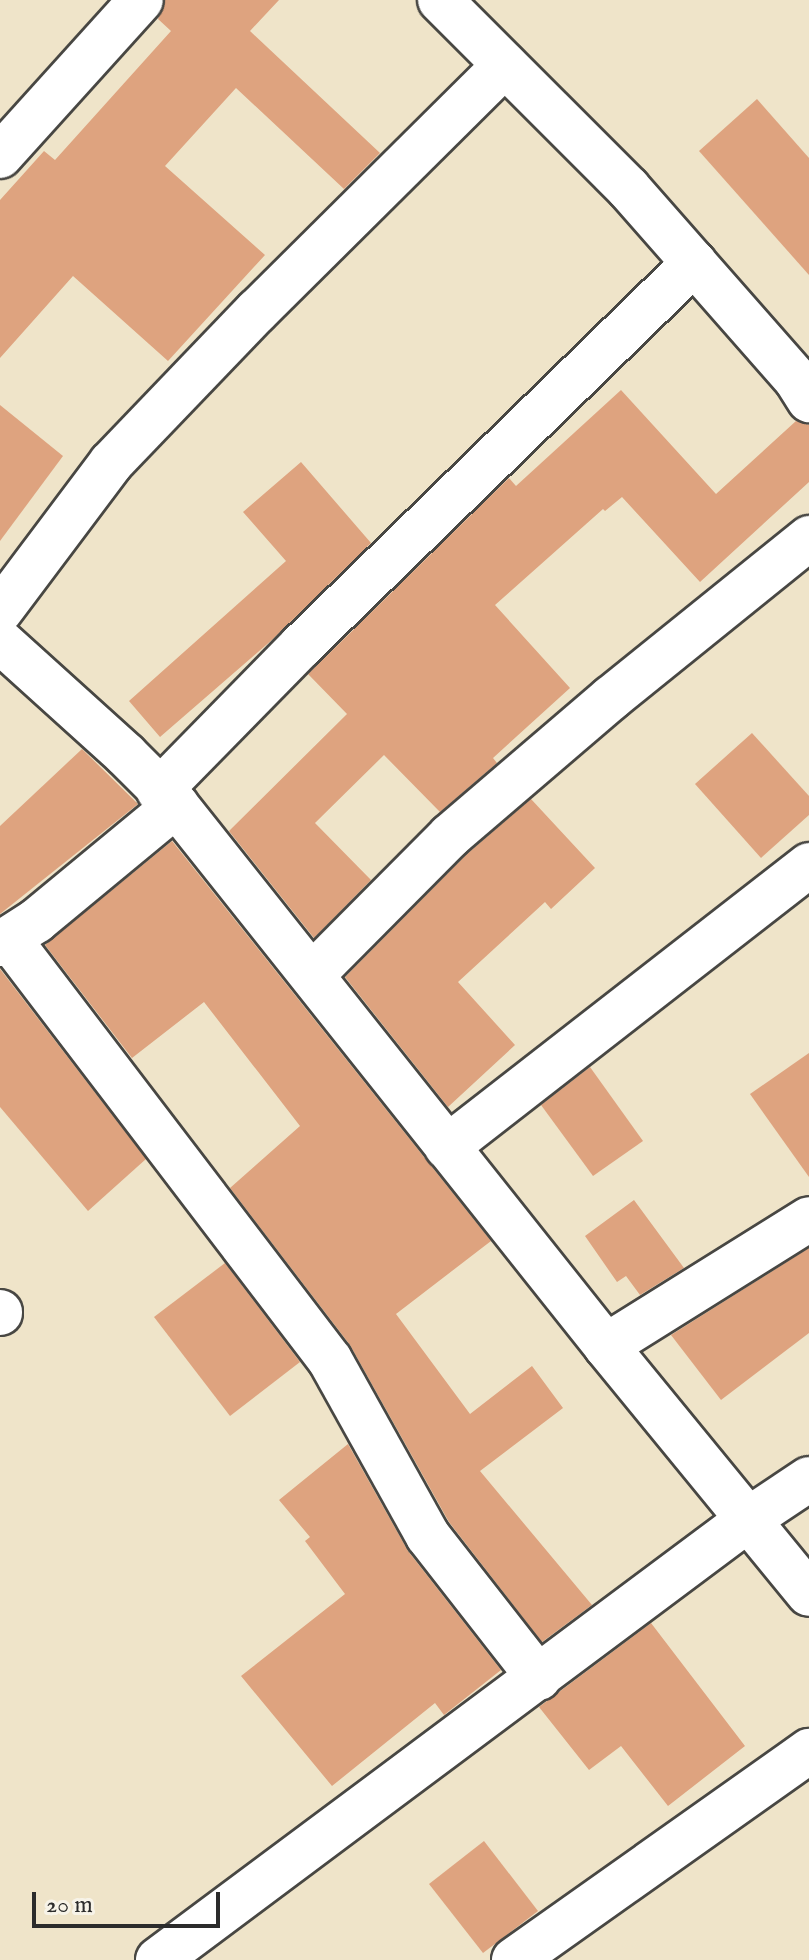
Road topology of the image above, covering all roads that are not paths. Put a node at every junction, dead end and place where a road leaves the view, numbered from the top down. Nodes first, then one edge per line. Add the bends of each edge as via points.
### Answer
1 (141, 0) edge
2 (440, 0) edge
3 (505, 65) junction
4 (0, 156) edge
5 (694, 263) junction
6 (809, 400) edge
7 (809, 538) edge
8 (0, 611) edge
9 (0, 641) edge
10 (168, 798) junction
11 (809, 865) edge
12 (4, 942) edge
13 (313, 974) junction
14 (447, 1147) junction
15 (809, 1219) edge
16 (606, 1346) junction
17 (809, 1479) edge
18 (749, 1519) junction
19 (809, 1594) edge
20 (539, 1678) junction
21 (809, 1751) edge
22 (158, 1960) edge
23 (514, 1960) edge

1 - 4 street
2 - 3 street
3 - 5 street via 628,188
3 - 8 street via 111,463
5 - 6 street
5 - 10 street via 324,624
7 - 13 street via 450,836
9 - 10 street
10 - 12 street via 36,921
10 - 13 street
11 - 14 street
12 - 20 street via 330,1360 428,1536
13 - 14 street
14 - 16 street
15 - 16 street
16 - 18 street
17 - 18 street
18 - 19 street
18 - 20 street
20 - 22 street
21 - 23 street

